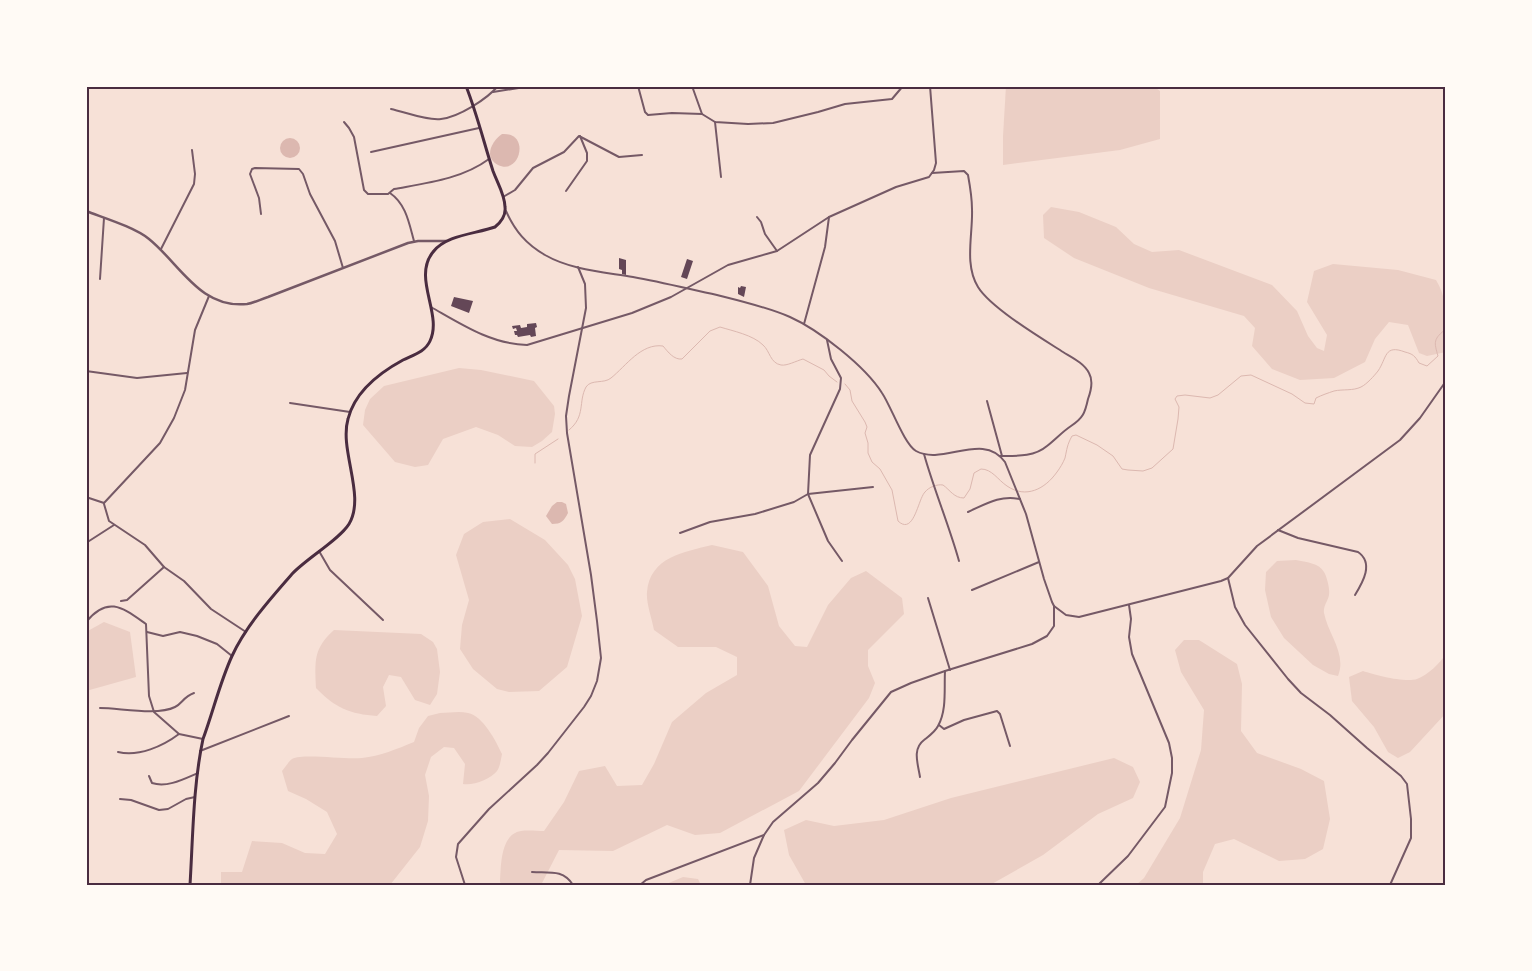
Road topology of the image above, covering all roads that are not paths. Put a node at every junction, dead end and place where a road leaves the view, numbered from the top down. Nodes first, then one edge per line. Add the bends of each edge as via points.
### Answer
1 (466, 86) edge
2 (498, 86) edge
3 (531, 86) edge
4 (638, 86) edge
5 (692, 86) edge
6 (903, 86) edge
7 (930, 86) edge
8 (493, 92) junction
9 (472, 106) junction
10 (391, 109) dead end
11 (702, 114) junction
12 (344, 122) dead end
13 (715, 122) junction
14 (479, 128) junction
15 (580, 136) junction
16 (192, 150) dead end
17 (371, 152) dead end
18 (642, 155) dead end
19 (490, 160) junction
20 (932, 173) junction
21 (721, 176) dead end
22 (566, 191) dead end
23 (390, 193) junction
24 (503, 197) junction
25 (506, 210) junction
26 (86, 211) edge
27 (261, 214) dead end
28 (757, 217) dead end
29 (829, 217) junction
30 (104, 218) junction
31 (447, 241) junction
32 (414, 242) junction
33 (161, 250) junction
34 (777, 250) junction
35 (578, 267) junction
36 (342, 268) junction
37 (100, 279) dead end
38 (685, 288) junction
39 (209, 296) junction
40 (431, 307) junction
41 (804, 324) junction
42 (583, 327) junction
43 (827, 340) junction
44 (86, 371) edge
45 (187, 373) junction
46 (1446, 381) edge
47 (987, 401) dead end
48 (290, 403) dead end
49 (350, 412) junction
50 (924, 454) junction
51 (1001, 456) junction
52 (874, 487) dead end
53 (808, 494) junction
54 (86, 497) edge
55 (1020, 499) junction
56 (104, 503) junction
57 (968, 512) dead end
58 (114, 525) junction
59 (1278, 530) junction
60 (680, 534) dead end
61 (86, 543) edge
62 (319, 551) junction
63 (842, 561) dead end
64 (959, 561) dead end
65 (1039, 562) junction
66 (164, 568) junction
67 (1228, 578) junction
68 (972, 590) dead end
69 (1356, 595) dead end
70 (928, 598) dead end
71 (121, 601) dead end
72 (1128, 605) junction
73 (1054, 606) junction
74 (383, 620) dead end
75 (86, 622) edge
76 (147, 632) junction
77 (246, 632) junction
78 (232, 656) junction
79 (950, 670) junction
80 (945, 671) junction
81 (194, 693) dead end
82 (100, 708) dead end
83 (154, 712) junction
84 (289, 716) dead end
85 (939, 725) junction
86 (179, 734) junction
87 (203, 739) junction
88 (1010, 746) dead end
89 (200, 751) junction
90 (118, 752) dead end
91 (198, 773) junction
92 (149, 776) dead end
93 (920, 777) dead end
94 (196, 797) junction
95 (120, 799) dead end
96 (764, 835) junction
97 (532, 872) dead end
98 (190, 885) edge
99 (465, 885) edge
100 (573, 885) edge
101 (640, 885) edge
102 (750, 885) edge
103 (1098, 885) edge
104 (1390, 885) edge

1 - 9 main road
2 - 8 street
3 - 8 street
4 - 11 street via 648,115
5 - 11 street
6 - 13 street via 892,99 845,104 773,122
7 - 20 street via 936,158
8 - 9 street
9 - 10 street via 441,119
9 - 14 main road
11 - 13 street
12 - 23 street via 354,137 365,192
13 - 21 street
14 - 17 street
14 - 19 main road
15 - 18 street via 619,157
15 - 22 street via 587,161
15 - 24 street via 564,152 533,168 515,190
16 - 33 street via 194,184
19 - 23 street via 470,172 394,189
19 - 24 main road
20 - 29 street
20 - 51 street via 964,171 968,175 972,209 970,260 981,292 1090,373 1090,393 1083,417 1078,422 1038,451
23 - 32 street via 404,209
24 - 25 main road
25 - 31 main road via 495,227
25 - 35 street via 524,241 546,256
26 - 30 street
27 - 36 street via 250,174 252,169 299,169 335,241
28 - 34 street
29 - 34 street
29 - 41 street via 825,247
30 - 33 street via 142,234
30 - 37 street
31 - 32 street
31 - 40 main road via 433,252 427,265
32 - 36 street
33 - 39 street via 197,288
34 - 38 street via 736,262
35 - 38 street
35 - 42 street via 586,295
36 - 39 street via 249,304 218,301
38 - 41 street via 789,316
38 - 42 street via 648,307
39 - 45 street via 195,330
40 - 42 street via 477,333 512,344 527,345
40 - 49 main road via 434,328 427,346 372,381
41 - 43 street
42 - 99 street via 566,416 597,621 601,658 597,681 584,707 548,753 489,809 458,844 456,858
43 - 50 street via 871,377 911,447
43 - 53 street via 841,380 810,455
44 - 45 street via 137,378
45 - 56 street via 185,390 160,443
46 - 59 street via 1400,440
47 - 51 street
48 - 49 street
49 - 62 main road via 346,432 353,487 352,514 349,524
50 - 51 street via 974,448
50 - 64 street
51 - 55 street
52 - 53 street
53 - 60 street via 780,507 710,522
53 - 63 street via 828,541
54 - 56 street
55 - 57 street via 1001,498
55 - 65 street
56 - 58 street via 109,521
58 - 61 street
58 - 66 street via 145,545
59 - 67 street via 1253,549
59 - 69 street via 1363,556 1366,561 1365,579
62 - 74 street via 330,570
62 - 77 main road via 298,568
65 - 68 street
65 - 73 street
66 - 71 street via 128,600
66 - 77 street via 184,581 211,609
67 - 72 street
67 - 104 street via 1235,607 1245,624 1288,679 1407,784 1411,838
70 - 79 street
72 - 73 street via 1073,617
72 - 103 street via 1132,654 1169,744 1172,773 1165,807 1128,856
73 - 79 street via 1054,626 1047,636 1032,644
75 - 76 street via 99,608 110,606 123,609 146,624
76 - 78 street via 163,636 180,632 197,636
76 - 83 street via 149,696
77 - 78 main road
78 - 87 main road
79 - 80 street
80 - 85 street
80 - 96 street via 891,692 835,764 773,822
81 - 83 street via 175,707
82 - 83 street
83 - 86 street
84 - 89 street
85 - 88 street via 944,729 994,710 1000,714
85 - 93 street via 917,747
86 - 87 street
86 - 90 street via 169,742 134,753
87 - 89 main road
89 - 91 main road
91 - 92 street via 163,785 152,783
91 - 94 main road
94 - 95 street via 159,810
94 - 98 main road
96 - 101 street
96 - 102 street via 754,858
97 - 100 street via 564,874

